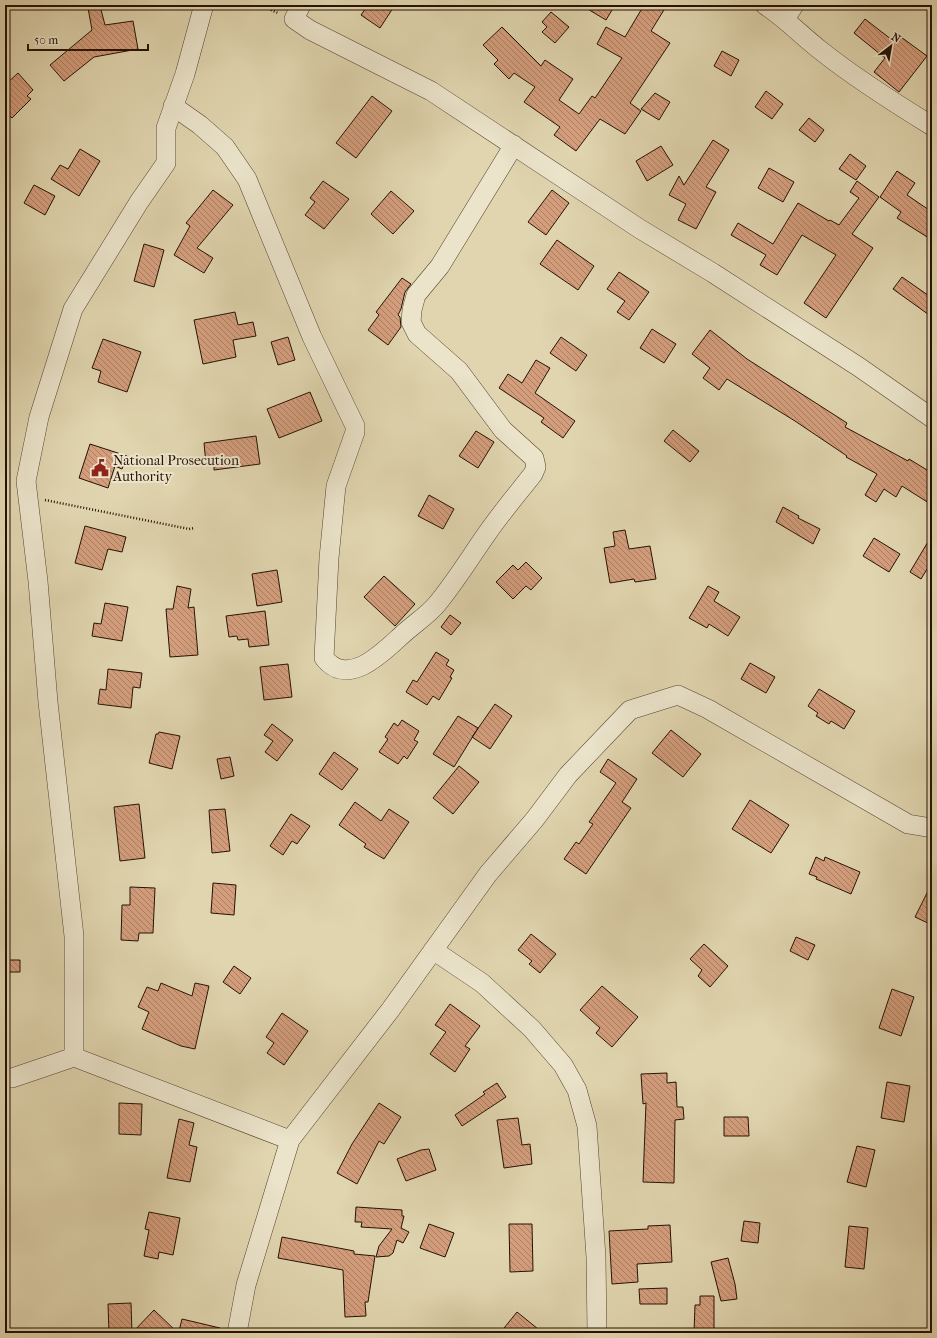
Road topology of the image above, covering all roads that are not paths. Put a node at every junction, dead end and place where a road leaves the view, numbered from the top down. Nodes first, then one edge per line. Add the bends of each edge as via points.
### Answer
1 (302, 5) edge
2 (765, 5) edge
3 (203, 8) dead end
4 (790, 12) edge
5 (174, 106) junction
6 (932, 126) edge
7 (514, 145) junction
8 (932, 418) edge
9 (932, 828) edge
10 (433, 950) junction
11 (74, 1057) junction
12 (5, 1078) edge
13 (290, 1140) junction
14 (237, 1333) edge
15 (597, 1333) edge

1 - 7 street via 294,19 310,30 431,91
2 - 4 street
3 - 5 street
4 - 6 street via 819,49 861,81
5 - 7 street via 225,147 246,179 312,337 355,426 336,486 329,558 323,653 328,663 338,668 360,667 375,659 436,605 488,531 533,474 536,466 534,458 503,430 459,370 417,334 411,322 416,295 440,266
5 - 11 street via 166,128 166,163 73,309 40,417 26,481 74,936
7 - 8 street via 640,229 859,367
9 - 10 street via 908,824 708,709 678,695 630,710 568,775 488,874
10 - 13 street
10 - 15 street via 482,983 532,1029 563,1065 577,1090 587,1126 596,1257
11 - 12 street via 12,1078
11 - 13 street
13 - 14 street via 246,1285

